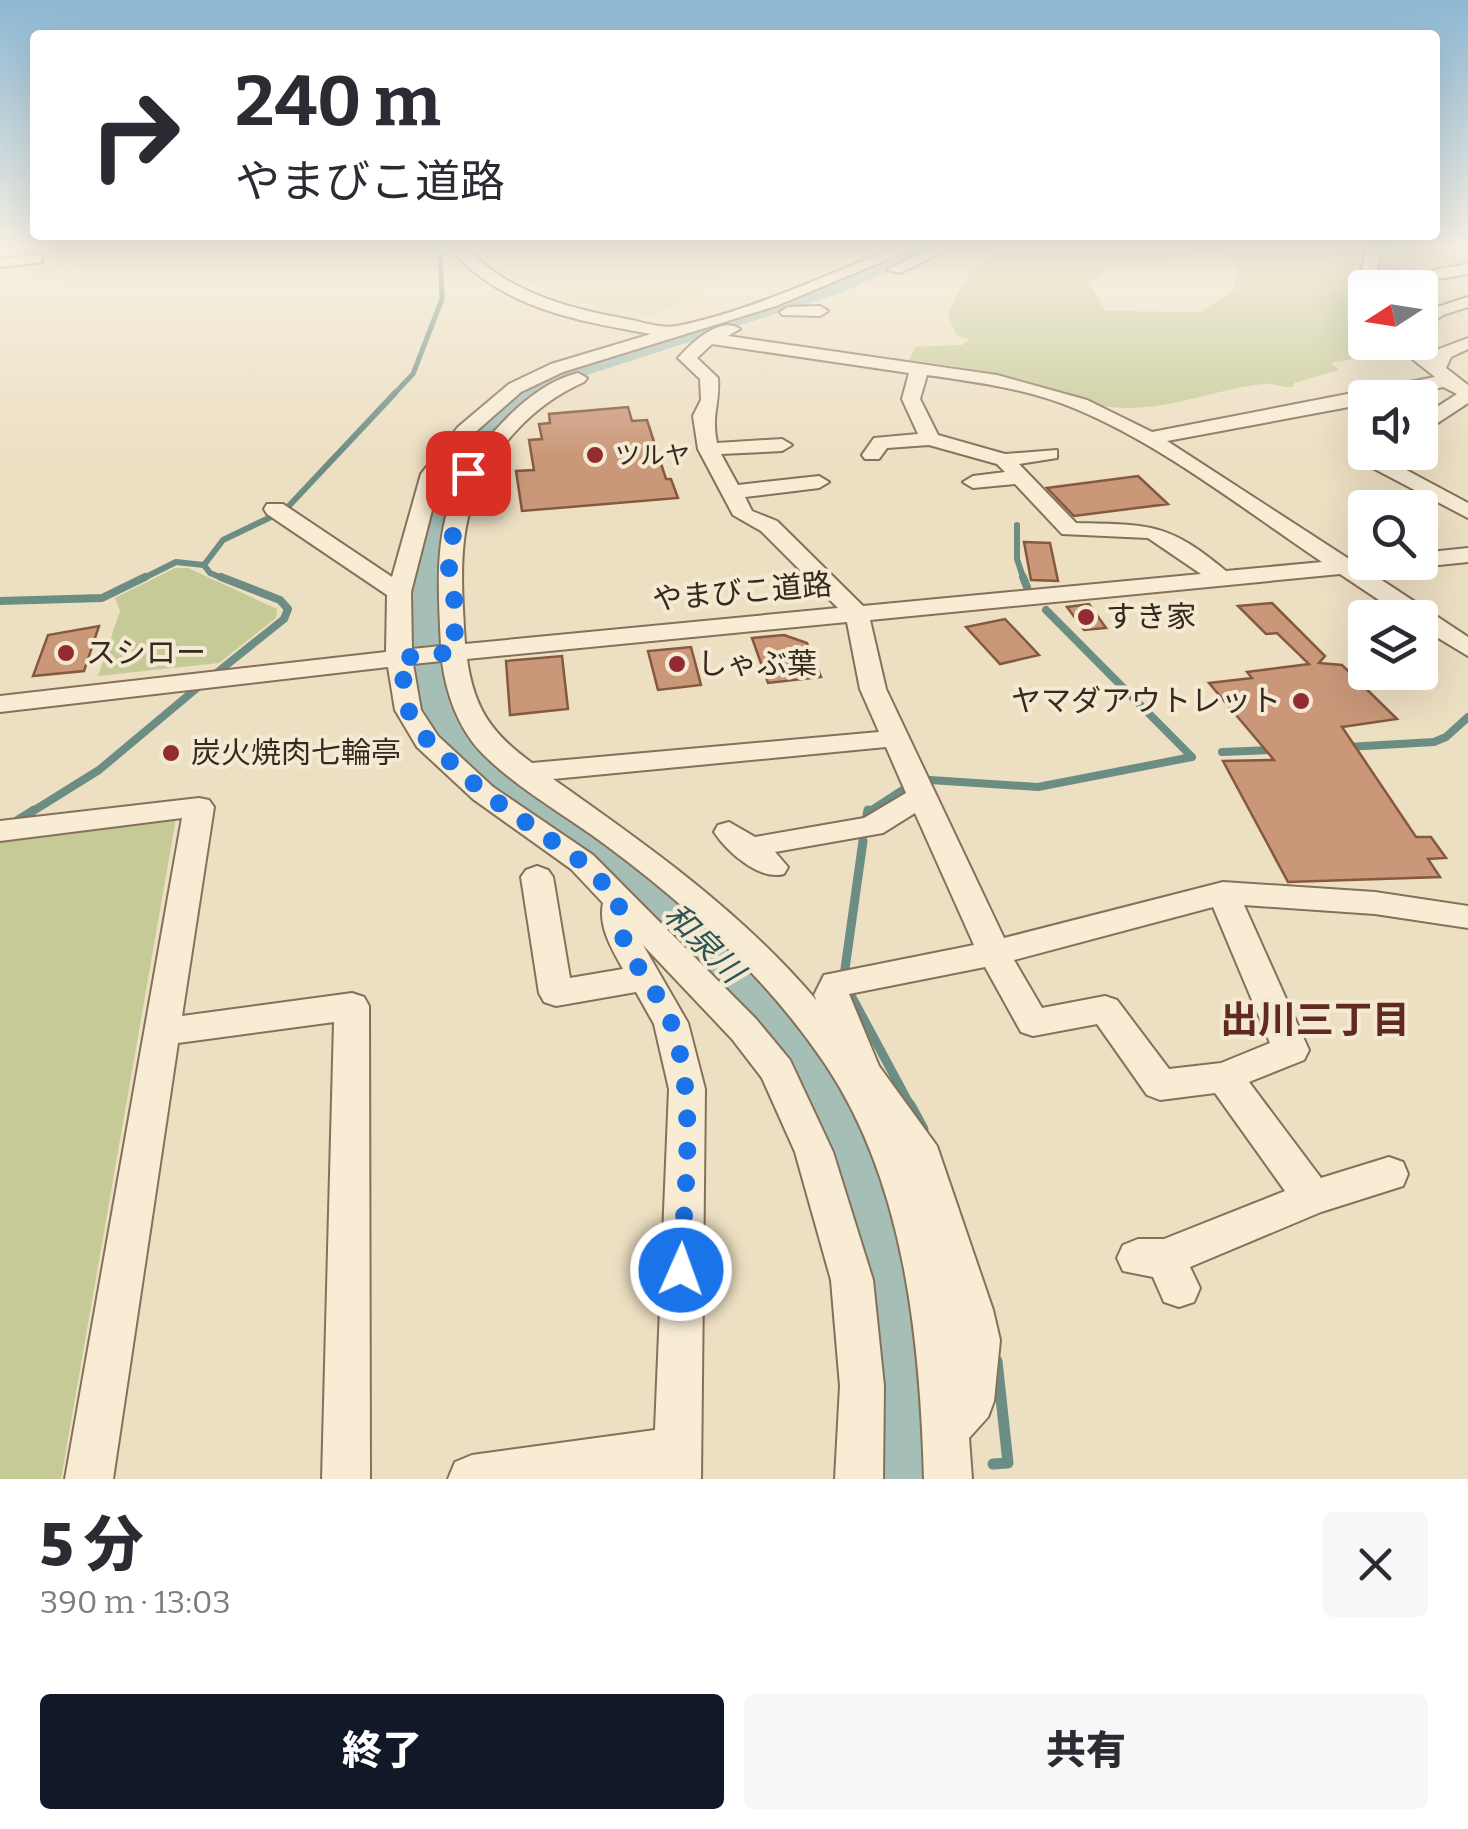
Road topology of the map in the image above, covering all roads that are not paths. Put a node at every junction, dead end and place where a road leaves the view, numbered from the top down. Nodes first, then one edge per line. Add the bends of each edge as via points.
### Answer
1 (590, 317) edge
2 (746, 317) edge
3 (774, 317) edge
4 (1468, 343) edge
5 (698, 345) junction
6 (813, 352) junction
7 (755, 360) dead end
8 (1428, 360) edge
9 (920, 366) junction
10 (1439, 374) junction
11 (817, 380) dead end
12 (1421, 380) edge
13 (1468, 393) edge
14 (1348, 401) edge
15 (1083, 406) junction
16 (1438, 414) edge
17 (1044, 416) dead end
18 (1150, 438) junction
19 (930, 439) junction
20 (782, 445) dead end
21 (708, 449) junction
22 (1050, 454) dead end
23 (872, 455) dead end
24 (1011, 469) junction
25 (1392, 470) edge
26 (819, 482) dead end
27 (973, 482) dead end
28 (730, 492) junction
29 (275, 510) dead end
30 (1468, 512) edge
31 (1468, 556) edge
32 (1438, 558) edge
33 (1343, 567) junction
34 (1348, 567) edge
35 (1221, 579) junction
36 (399, 592) junction
37 (857, 614) junction
38 (1468, 648) edge
39 (452, 652) junction
40 (406, 657) junction
41 (0, 704) edge
42 (896, 738) junction
43 (525, 773) junction
44 (923, 794) junction
45 (0, 832) edge
46 (752, 850) dead end
47 (538, 877) dead end
48 (1223, 893) junction
49 (620, 900) junction
50 (1468, 917) edge
51 (994, 953) junction
52 (646, 978) junction
53 (162, 1032) junction
54 (855, 1071) junction
55 (1224, 1077) junction
56 (1389, 1174) dead end
57 (1313, 1198) junction
58 (1161, 1268) dead end
59 (676, 1465) edge
60 (89, 1479) edge
61 (346, 1479) edge
62 (472, 1479) edge
63 (859, 1479) edge
64 (948, 1479) edge

1 - 5 street
2 - 5 street
3 - 5 street
4 - 10 street via 1442,354
5 - 6 street
5 - 7 street
5 - 21 street via 687,358 709,380 702,416
5 - 36 street via 534,377 465,431 431,474
5 - 39 street via 564,384 525,411 476,461 462,486 449,568
6 - 9 street
6 - 11 street
8 - 10 street
9 - 15 street
9 - 19 street via 912,400
10 - 12 street
10 - 13 street
13 - 16 street
14 - 18 street
15 - 17 street
15 - 18 street
18 - 33 street
19 - 23 street via 882,442
19 - 24 street
20 - 21 street
21 - 28 street
22 - 24 street
24 - 27 street
24 - 35 street via 1070,529 1153,532
25 - 30 street
26 - 28 street
28 - 37 street via 744,515 768,526
29 - 36 street
31 - 32 street
33 - 34 street, やまびこ道路
33 - 35 street, やまびこ道路
33 - 38 street
35 - 37 street, やまびこ道路
36 - 40 street
37 - 39 street, やまびこ道路
37 - 42 street via 873,688
39 - 40 street, やまびこ道路
39 - 43 street via 470,720
40 - 41 street, やまびこ道路
40 - 49 street via 408,710 428,741 483,792 582,862
42 - 43 street
42 - 44 street
43 - 54 street via 620,838 755,956
44 - 46 street via 872,826
44 - 51 street
45 - 53 street via 199,807
47 - 52 street via 533,941 556,993
48 - 50 street
48 - 51 street
48 - 55 street via 1291,1050
49 - 52 street via 625,943
49 - 63 street via 777,1070 814,1152 852,1280 862,1386
51 - 54 street via 836,984 831,995 858,1051
51 - 55 street via 1040,1034 1104,1009 1160,1085
52 - 59 street via 671,1023 686,1089
53 - 60 street
53 - 61 street via 352,1006
54 - 64 street via 918,1146 972,1310 978,1340 972,1402 947,1429
55 - 57 street
56 - 57 street
57 - 58 street
59 - 62 street

